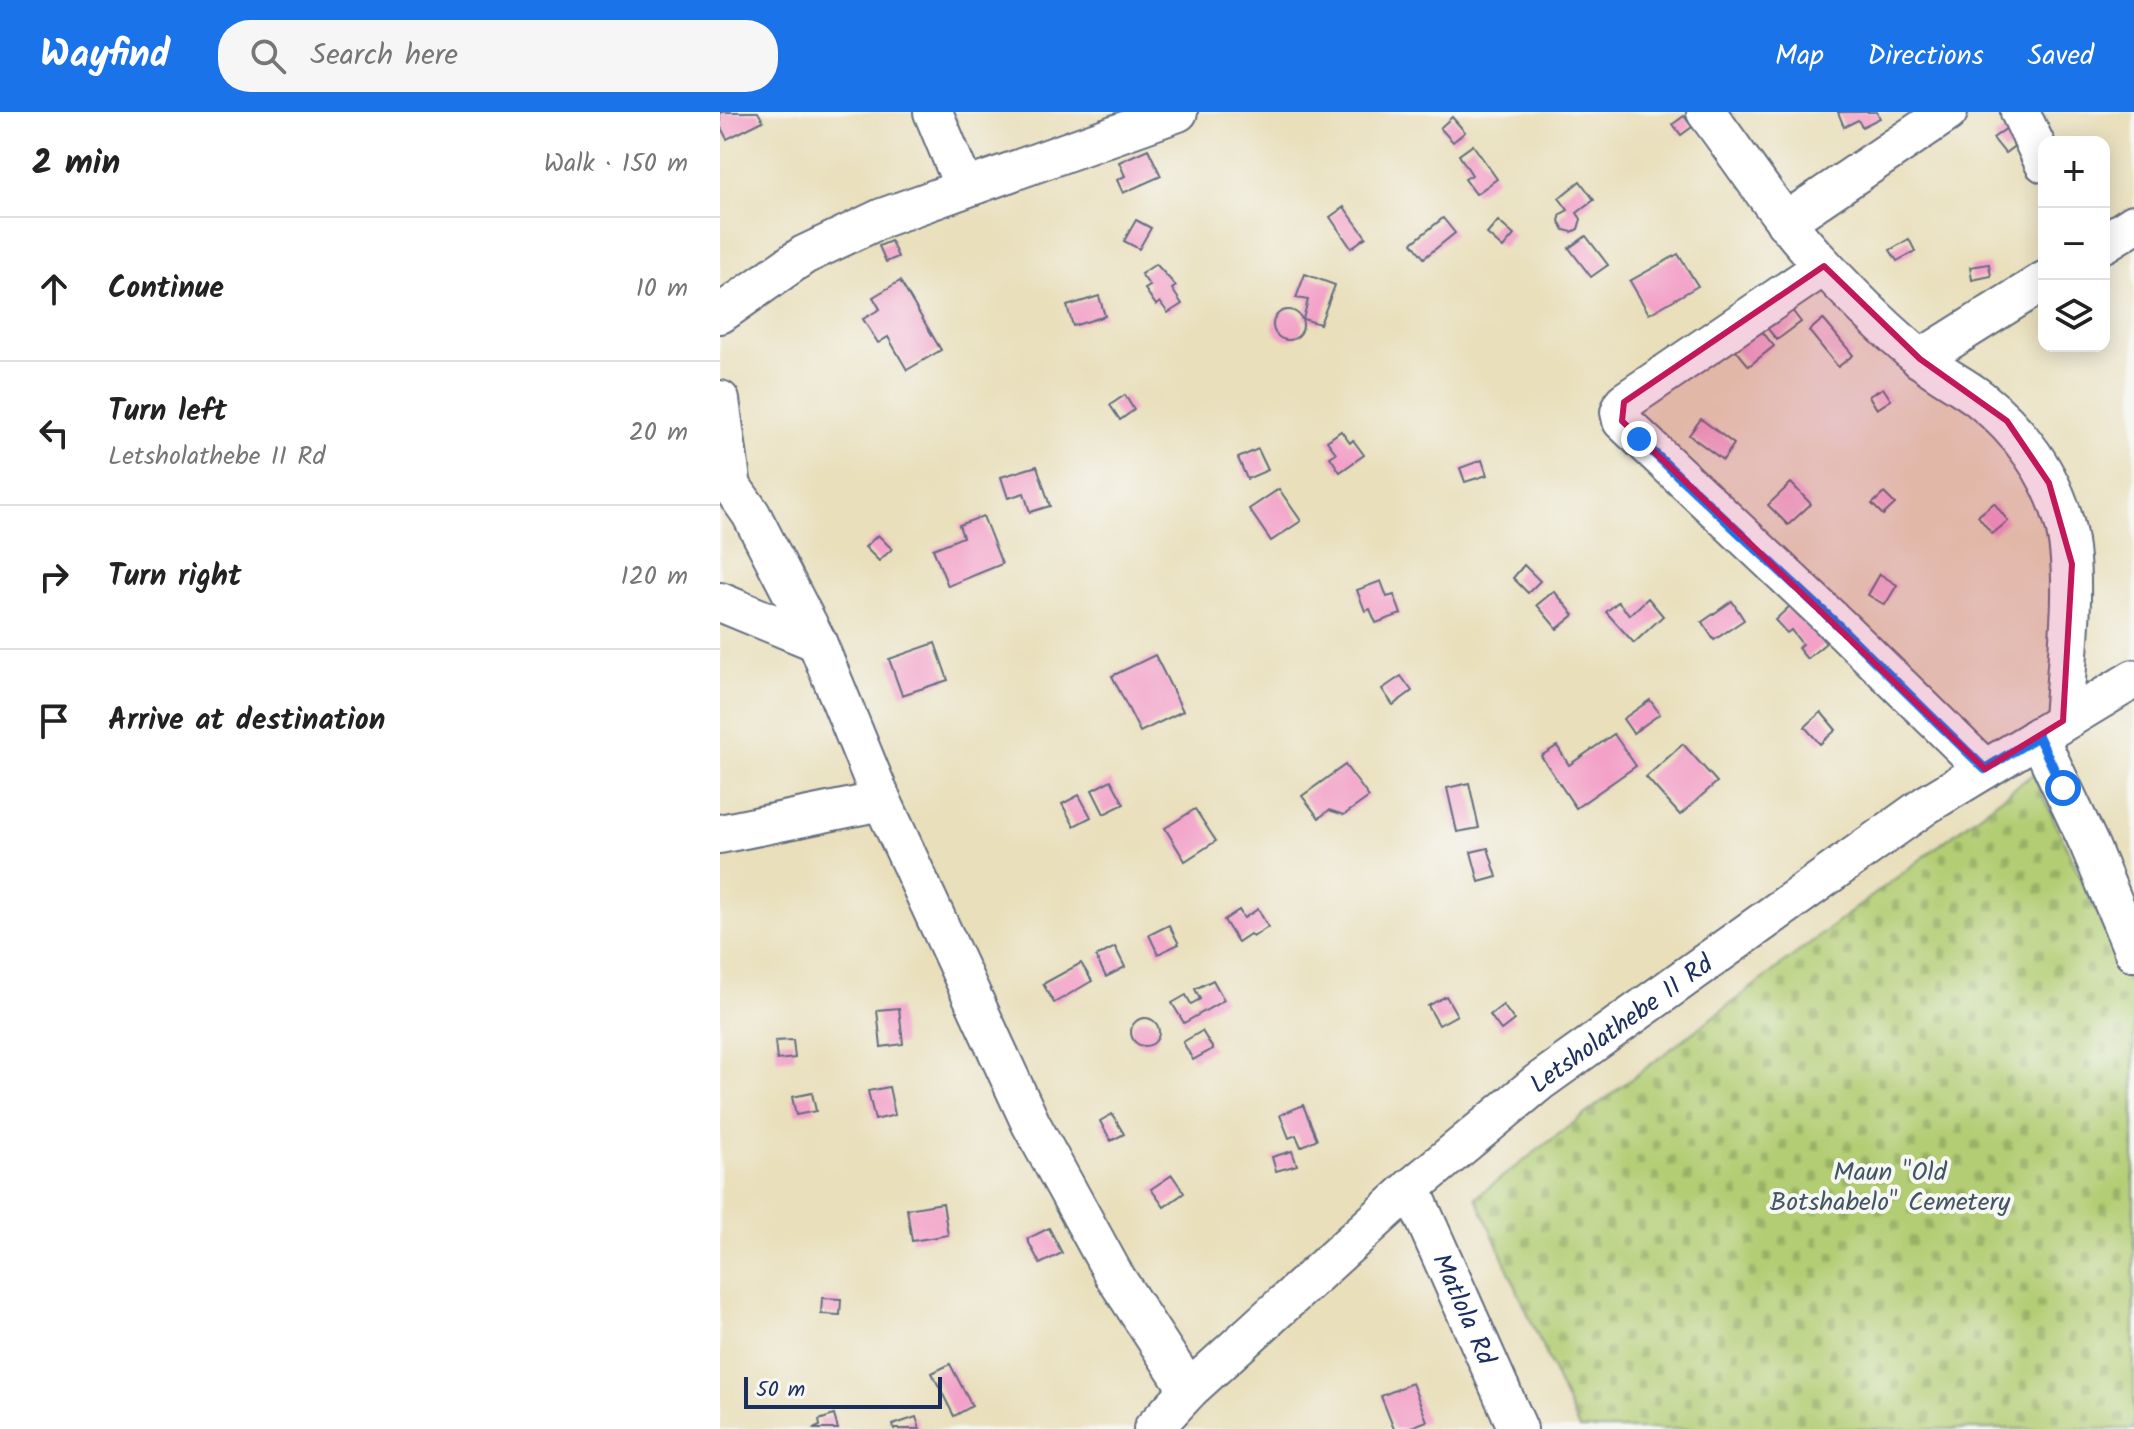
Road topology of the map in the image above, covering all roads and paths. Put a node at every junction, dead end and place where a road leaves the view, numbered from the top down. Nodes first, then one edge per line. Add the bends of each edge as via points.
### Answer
1 (933, 112) edge
2 (1178, 112) edge
3 (1706, 112) edge
4 (1948, 112) edge
5 (2020, 112) edge
6 (2038, 150) edge
7 (964, 187) junction
8 (1785, 222) junction
9 (2134, 224) edge
10 (2110, 239) edge
11 (1824, 266) junction
12 (2038, 285) edge
13 (720, 314) edge
14 (1920, 359) junction
15 (720, 400) edge
16 (726, 479) edge
17 (720, 602) edge
18 (817, 642) junction
19 (2134, 679) edge
20 (2050, 728) junction
21 (1985, 769) junction
22 (882, 801) junction
23 (720, 834) edge
24 (2134, 952) edge
25 (1411, 1188) junction
26 (1189, 1390) junction
27 (1153, 1429) edge
28 (1518, 1429) edge

1 - 7 street
2 - 7 street
3 - 8 street
4 - 8 street
5 - 6 street
7 - 13 street via 804,255
8 - 11 street
9 - 10 street
11 - 14 street
11 - 21 street via 1624,402 1622,421
12 - 14 street
14 - 20 street via 2007,421 2049,483 2064,521 2072,564
15 - 16 street
16 - 18 street via 751,514
17 - 18 street
18 - 22 street
19 - 20 street, Letsholathebe II Rd
20 - 21 street, Letsholathebe II Rd
20 - 24 street via 2089,844
21 - 25 street, Letsholathebe II Rd via 1926,805 1539,1082
22 - 23 street
22 - 26 street via 1031,1124 1114,1275
25 - 26 street, Letsholathebe II Rd
25 - 28 street, Matlola Rd
26 - 27 street, Letsholathebe II Rd

